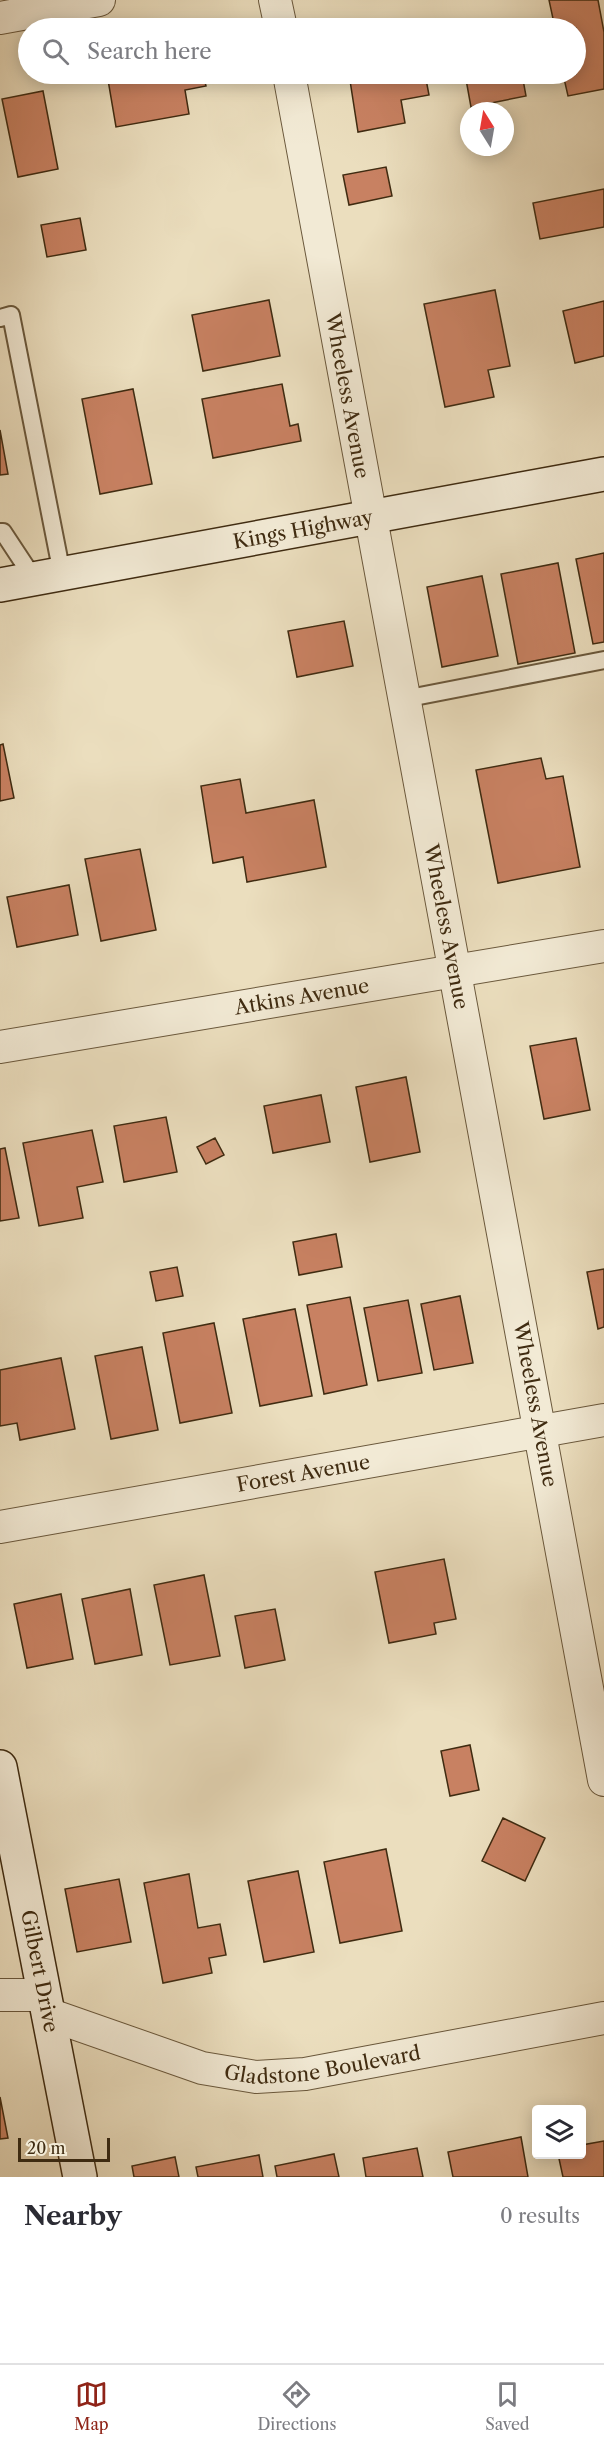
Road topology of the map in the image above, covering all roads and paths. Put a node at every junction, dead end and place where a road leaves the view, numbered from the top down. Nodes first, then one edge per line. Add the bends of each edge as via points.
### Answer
1 (99, 0) edge
2 (275, 0) edge
3 (0, 18) edge
4 (278, 18) edge
5 (291, 84) edge
6 (0, 318) edge
7 (604, 474) edge
8 (369, 517) junction
9 (0, 532) edge
10 (48, 576) junction
11 (0, 585) edge
12 (604, 660) edge
13 (404, 699) junction
14 (604, 946) edge
15 (457, 973) junction
16 (0, 1047) edge
17 (604, 1420) edge
18 (539, 1432) junction
19 (0, 1527) edge
20 (0, 1767) edge
21 (604, 1780) edge
22 (0, 1995) edge
23 (46, 2004) junction
24 (604, 2018) edge
25 (80, 2177) edge

1 - 3 street
2 - 4 street
5 - 8 street, Wheeless Avenue
6 - 10 lane via 11,315
7 - 8 main road, Kings Highway
8 - 10 main road, Kings Highway
8 - 13 street, Wheeless Avenue
9 - 10 lane
10 - 11 main road, Kings Highway
12 - 13 lane
13 - 15 street, Wheeless Avenue
14 - 15 street, Atkins Avenue
15 - 16 street, Atkins Avenue
15 - 18 street, Wheeless Avenue
17 - 18 street, Forest Avenue
18 - 19 street, Forest Avenue
18 - 21 street, Wheeless Avenue
20 - 23 main road, Gilbert Drive
22 - 23 street, Gladstone Boulevard
23 - 24 street, Gladstone Boulevard via 202,2068 256,2077 305,2074
23 - 25 main road, Gilbert Drive

